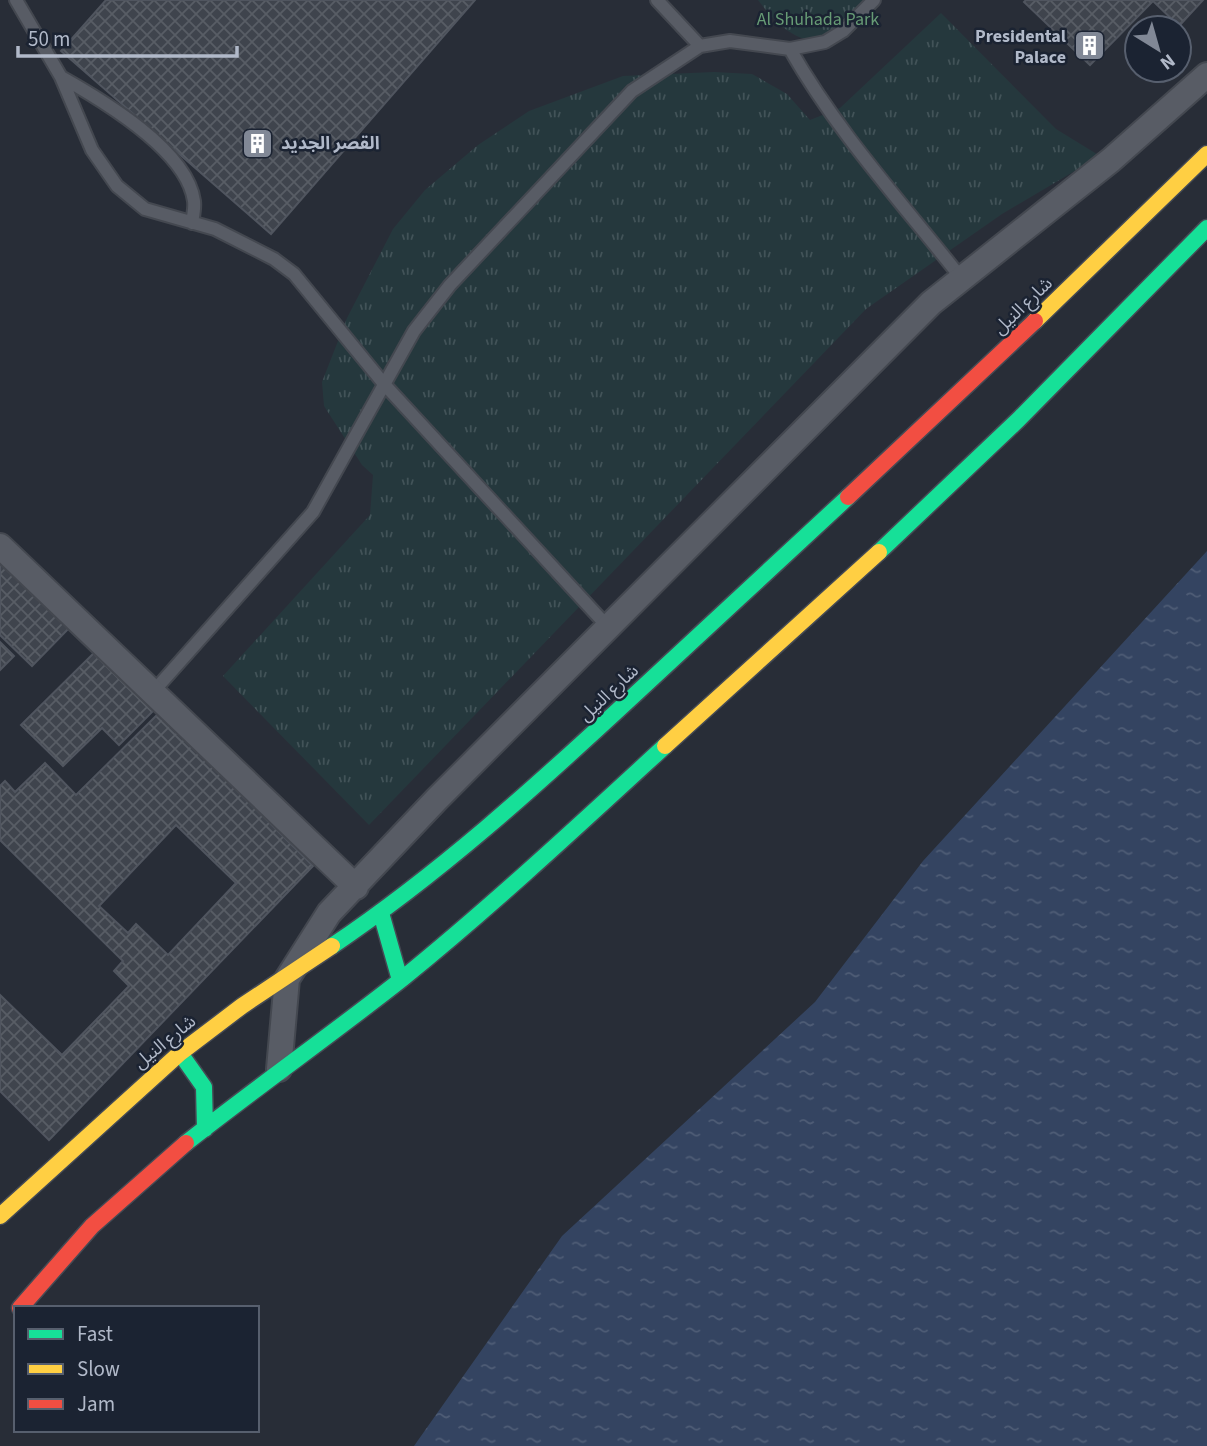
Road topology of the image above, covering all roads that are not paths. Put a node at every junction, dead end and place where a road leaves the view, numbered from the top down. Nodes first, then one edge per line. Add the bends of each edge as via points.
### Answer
1 (16, 0) edge
2 (657, 0) edge
3 (874, 0) edge
4 (700, 46) junction
5 (790, 49) junction
6 (1207, 75) edge
7 (61, 77) junction
8 (1207, 154) edge
9 (192, 223) junction
10 (1207, 228) edge
11 (962, 279) junction
12 (384, 384) junction
13 (0, 546) edge
14 (608, 627) junction
15 (153, 692) junction
16 (356, 887) junction
17 (382, 914) junction
18 (287, 979) junction
19 (400, 980) junction
20 (180, 1052) junction
21 (279, 1069) junction
22 (205, 1129) junction
23 (3, 1207) edge
24 (22, 1306) edge

1 - 7 lane
2 - 4 lane
3 - 5 lane via 825,42
4 - 5 lane via 730,41
4 - 12 lane via 632,91 604,119 450,285 414,331
5 - 11 lane via 844,131
6 - 11 street via 1111,160
7 - 9 lane via 133,121 177,167 194,201
7 - 9 lane via 92,150 117,186 145,209
8 - 17 main road, شارع النيل via 974,380 574,751
9 - 12 lane via 215,229 294,274
10 - 19 main road via 1019,419 870,560 494,902
11 - 14 street via 931,303
12 - 14 lane
12 - 15 lane via 313,512
13 - 15 street
14 - 16 street
15 - 16 street
16 - 18 street via 329,913
17 - 18 main road, شارع النيل
17 - 19 main road
18 - 20 main road, شارع النيل
18 - 21 street
19 - 21 main road
20 - 22 main road via 205,1084
20 - 23 main road, شارع النيل via 65,1160
21 - 22 main road
22 - 24 main road via 92,1226

